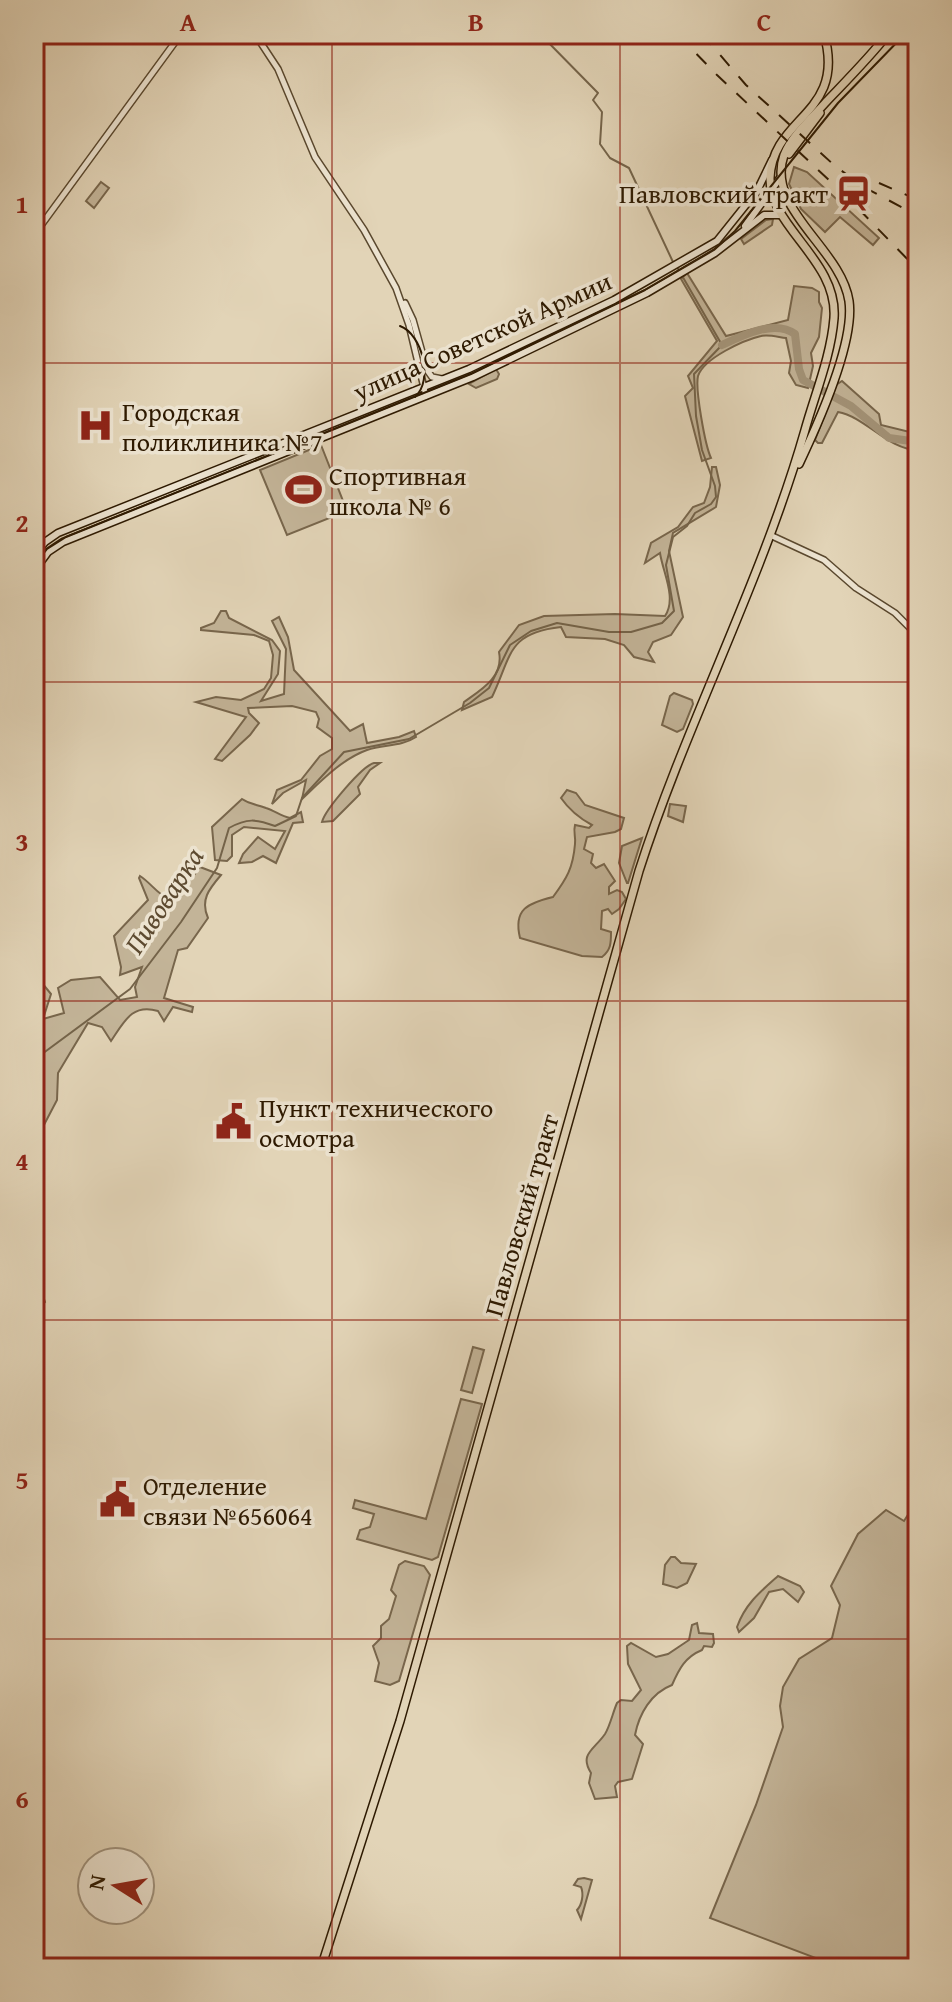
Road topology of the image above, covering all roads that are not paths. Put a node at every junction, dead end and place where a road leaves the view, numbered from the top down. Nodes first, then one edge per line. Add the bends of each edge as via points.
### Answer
1 (181, 34) edge
2 (255, 34) edge
3 (824, 34) edge
4 (888, 34) edge
5 (829, 72) junction
6 (845, 80) junction
7 (773, 157) junction
8 (776, 183) junction
9 (757, 191) junction
10 (784, 216) junction
11 (34, 235) edge
12 (737, 235) junction
13 (684, 266) junction
14 (669, 275) junction
15 (396, 288) junction
16 (822, 369) junction
17 (429, 374) junction
18 (833, 378) junction
19 (443, 379) junction
20 (432, 384) junction
21 (422, 387) junction
22 (426, 396) junction
23 (812, 407) junction
24 (821, 411) junction
25 (790, 484) junction
26 (770, 535) junction
27 (34, 555) edge
28 (34, 571) edge
29 (917, 635) edge
30 (324, 1958) junction
31 (314, 1968) edge
32 (321, 1968) edge

1 - 11 street
2 - 15 street via 278,69 315,157
3 - 5 main road
4 - 6 main road, Павловский тракт
5 - 6 main road
5 - 7 main road via 819,99
6 - 8 main road, Павловский тракт via 781,166
7 - 8 main road
7 - 9 main road, улица Советской Армии
8 - 9 main road
8 - 10 main road, Павловский тракт
8 - 12 main road
8 - 18 main road, Павловский тракт via 836,268 848,296 848,330
9 - 13 main road, улица Советской Армии via 717,241
10 - 12 main road, улица Советской Армии via 764,215
10 - 16 main road, Павловский тракт via 831,293 832,330
12 - 13 main road, улица Советской Армии via 715,253
13 - 14 main road, улица Советской Армии
14 - 19 main road, улица Советской Армии
14 - 22 main road, улица Советской Армии via 617,308
15 - 17 street via 412,316
15 - 21 street
16 - 18 main road via 830,368
16 - 23 main road, Павловский тракт
17 - 19 street
17 - 20 street
18 - 24 main road, Павловский тракт
19 - 20 main road, улица Советской Армии
20 - 21 main road, улица Советской Армии
20 - 22 street
21 - 22 street
21 - 27 main road, улица Советской Армии via 58,533
22 - 28 main road, улица Советской Армии via 63,542
23 - 24 main road
23 - 25 main road, Павловский тракт
24 - 25 main road, Павловский тракт
25 - 26 main road, Павловский тракт
26 - 29 street via 824,560
26 - 30 main road, Павловский тракт via 639,871 397,1732
30 - 31 main road
30 - 32 main road, Павловский тракт

